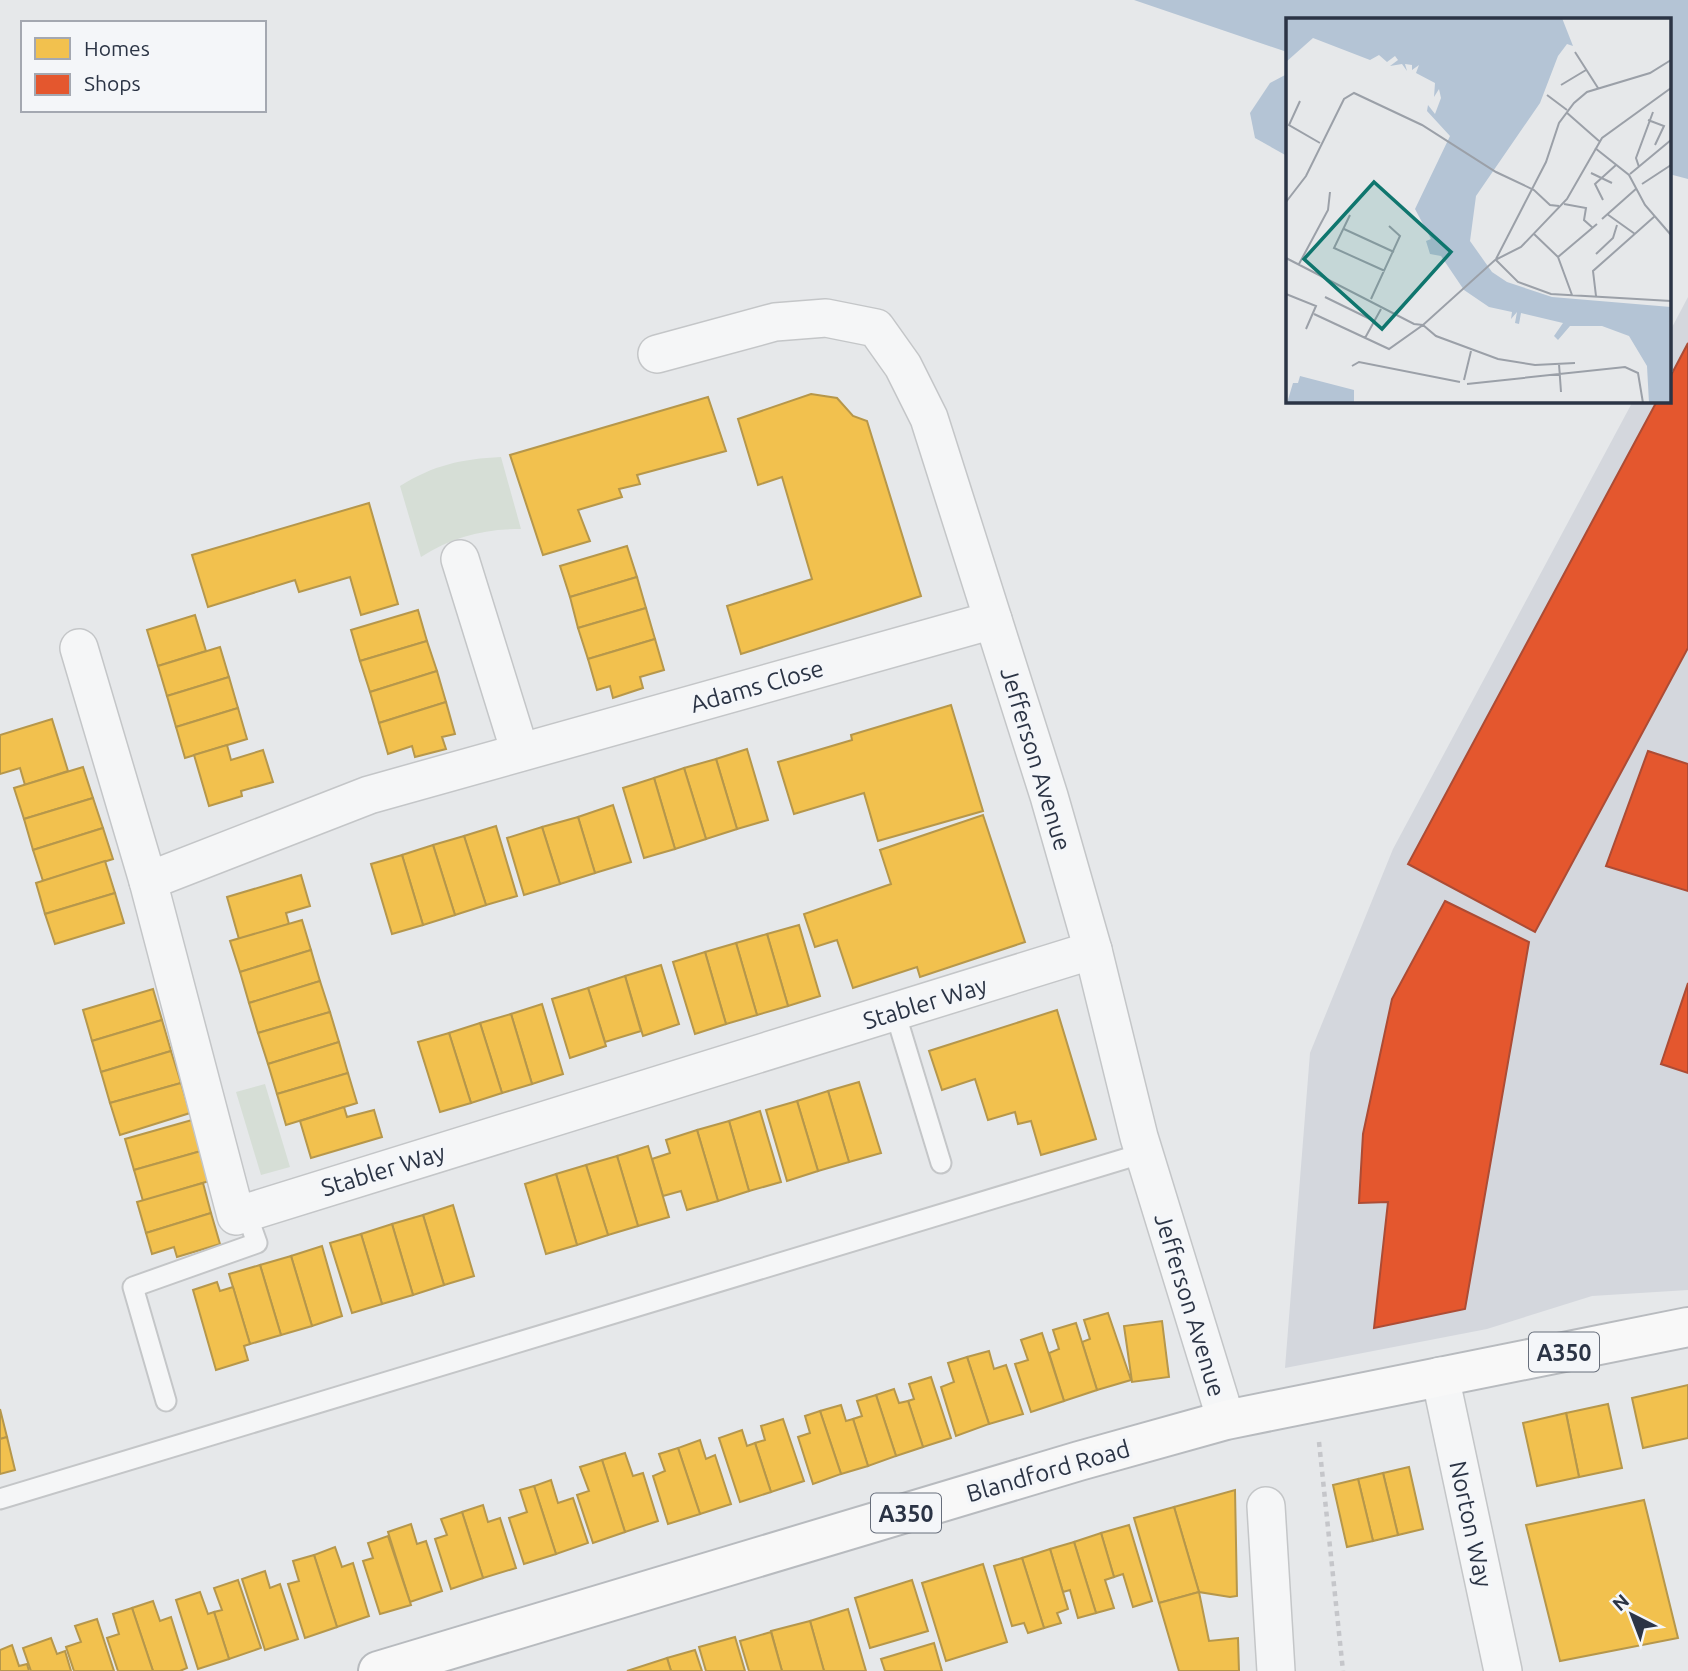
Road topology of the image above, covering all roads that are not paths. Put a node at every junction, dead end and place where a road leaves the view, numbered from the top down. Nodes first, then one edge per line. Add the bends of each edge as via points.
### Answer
1 (657, 354) dead end
2 (460, 559) dead end
3 (993, 620) junction
4 (79, 648) dead end
5 (520, 752) junction
6 (148, 881) junction
7 (1093, 950) junction
8 (895, 1012) junction
9 (1144, 1153) junction
10 (941, 1163) dead end
11 (246, 1212) junction
12 (1688, 1327) edge
13 (1440, 1376) junction
14 (166, 1401) dead end
15 (1226, 1420) junction
16 (0, 1499) edge
17 (1266, 1506) dead end
18 (1493, 1669) edge
19 (378, 1671) edge
20 (1276, 1671) edge

1 - 3 street, Jefferson Avenue via 775,322 826,318 876,328 903,366 929,418
2 - 5 street
3 - 5 street, Adams Close
3 - 7 street, Jefferson Avenue
4 - 6 street
5 - 6 street, Adams Close via 369,795
6 - 11 street via 236,1216
7 - 8 street, Stabler Way
7 - 9 street, Jefferson Avenue
8 - 10 lane
8 - 11 street, Stabler Way
9 - 15 street, Jefferson Avenue
9 - 16 lane
11 - 14 lane via 257,1243 133,1287
12 - 13 highway, Blandford Road / A350
13 - 15 highway, Blandford Road / A350
13 - 18 street, Norton Way
15 - 19 highway, Blandford Road / A350
17 - 20 street

